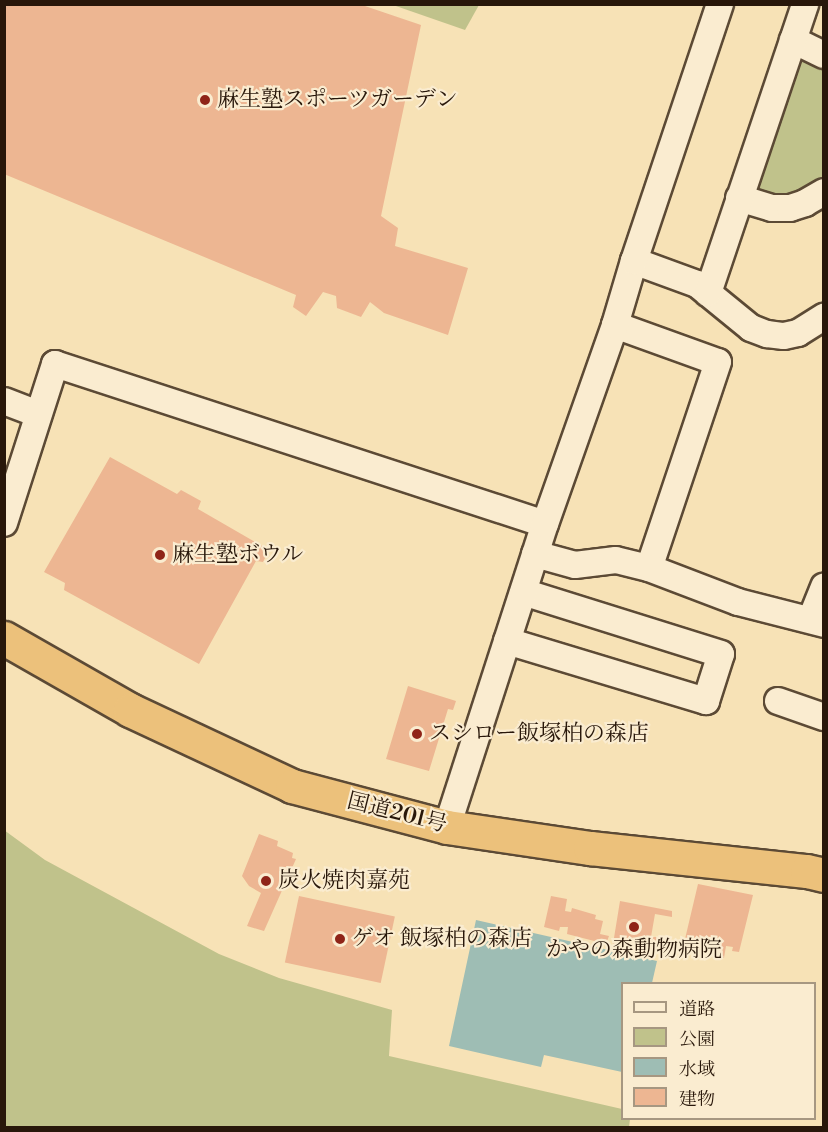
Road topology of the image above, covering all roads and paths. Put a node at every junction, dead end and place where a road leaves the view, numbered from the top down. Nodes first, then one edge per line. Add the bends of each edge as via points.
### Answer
1 (720, 4) edge
2 (805, 4) edge
3 (793, 40) junction
4 (824, 55) edge
5 (824, 192) edge
6 (739, 198) junction
7 (634, 261) junction
8 (708, 293) junction
9 (824, 317) edge
10 (615, 325) junction
11 (4, 401) edge
12 (38, 414) junction
13 (4, 523) edge
14 (545, 524) junction
15 (536, 554) junction
16 (649, 568) junction
17 (824, 586) edge
18 (523, 592) junction
19 (817, 622) edge
20 (4, 638) edge
21 (507, 641) junction
22 (778, 701) dead end
23 (824, 717) edge
24 (447, 827) junction
25 (824, 875) edge

1 - 7 street
2 - 3 street
3 - 4 street
3 - 6 street
5 - 6 street via 790,208 772,208
6 - 8 street
7 - 8 street via 681,277
7 - 10 street
8 - 9 street via 751,328 767,334 798,333
10 - 14 street
10 - 16 street via 718,362
11 - 12 street
12 - 13 street
12 - 14 street via 55,364
14 - 15 street
15 - 16 street via 574,565 616,560
15 - 18 street
16 - 19 street via 738,602
17 - 19 street
18 - 21 street
18 - 21 street via 721,654 706,701
20 - 24 highway, 国道201号 via 130,710 292,786
21 - 24 street
22 - 23 street
24 - 25 highway, 国道201号

